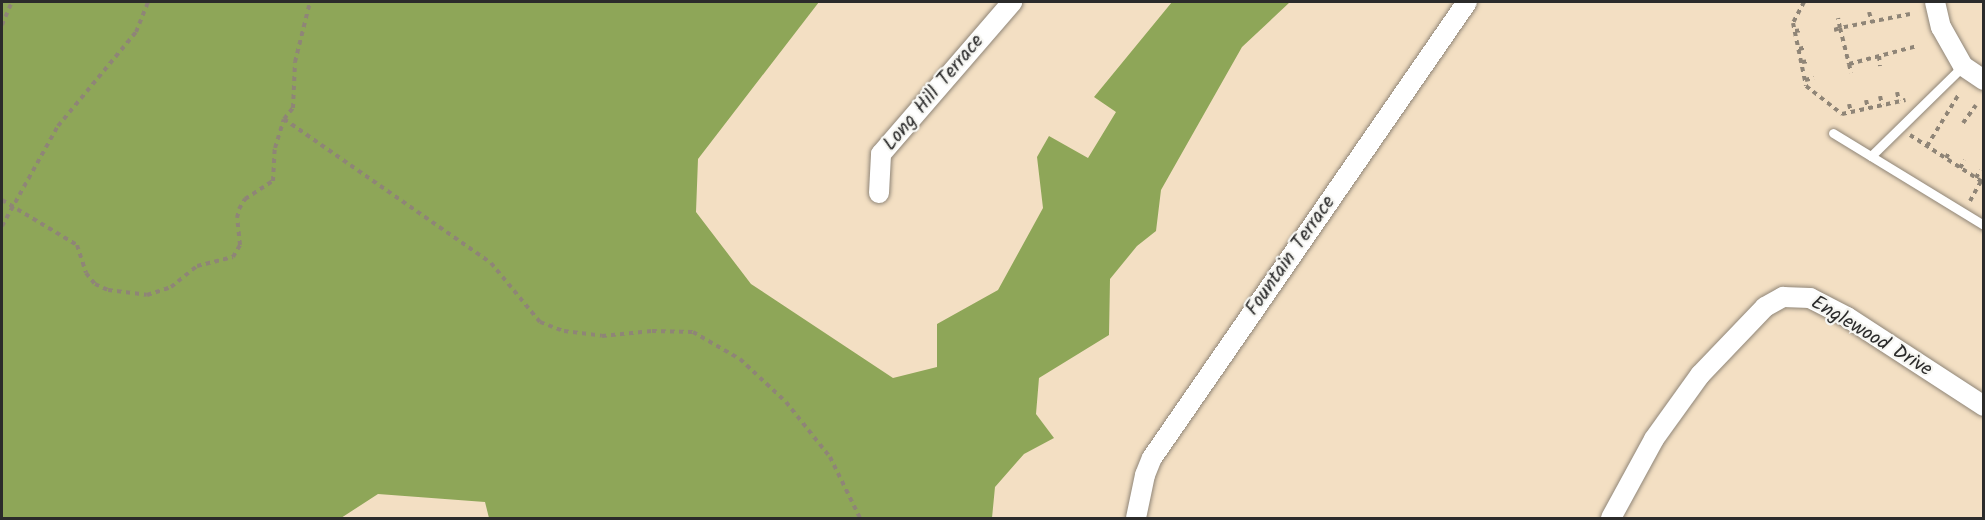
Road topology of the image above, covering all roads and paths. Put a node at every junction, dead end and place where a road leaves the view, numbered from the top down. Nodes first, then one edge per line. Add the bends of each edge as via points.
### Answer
1 (12, 2) edge
2 (148, 2) edge
3 (310, 2) edge
4 (1012, 2) edge
5 (1467, 2) edge
6 (1804, 2) edge
7 (1935, 2) edge
8 (1869, 12) dead end
9 (1910, 14) dead end
10 (1838, 18) dead end
11 (1872, 22) junction
12 (2, 25) edge
13 (1840, 28) junction
14 (1803, 30) dead end
15 (1834, 30) dead end
16 (1795, 31) junction
17 (1917, 46) dead end
18 (1807, 47) dead end
19 (1799, 48) junction
20 (1879, 56) junction
21 (1810, 61) dead end
22 (1802, 62) junction
23 (1842, 63) dead end
24 (1848, 63) junction
25 (1880, 66) dead end
26 (1963, 66) junction
27 (1851, 73) dead end
28 (1814, 78) dead end
29 (1805, 80) junction
30 (1983, 80) edge
31 (1897, 92) dead end
32 (1913, 94) dead end
33 (1959, 94) dead end
34 (1880, 96) dead end
35 (1866, 100) dead end
36 (1899, 101) junction
37 (1849, 104) dead end
38 (1881, 105) junction
39 (1976, 105) dead end
40 (1868, 109) junction
41 (1851, 112) junction
42 (284, 119) junction
43 (1963, 123) dead end
44 (1899, 128) junction
45 (1833, 133) dead end
46 (1926, 146) junction
47 (1950, 151) dead end
48 (1871, 156) junction
49 (1946, 158) junction
50 (1965, 160) dead end
51 (1960, 168) junction
52 (1980, 170) dead end
53 (1976, 178) junction
54 (1982, 182) edge
55 (879, 193) dead end
56 (2, 200) edge
57 (14, 208) junction
58 (1963, 213) junction
59 (1983, 225) edge
60 (2, 226) edge
61 (1983, 406) edge
62 (860, 519) edge
63 (1136, 519) edge
64 (1611, 519) edge

1 - 12 path
2 - 57 path via 136,32 57,126
3 - 42 path via 295,62 293,108
4 - 55 street, Long Hill Terrace via 881,154
5 - 63 street, Fountain Terrace via 1152,458
6 - 16 path via 1793,23
7 - 26 street via 1941,27
8 - 11 path
9 - 11 path
10 - 13 path
11 - 13 path
13 - 15 path
13 - 24 path
14 - 16 path
16 - 19 path
17 - 20 path
18 - 19 path
19 - 22 path
20 - 24 path
20 - 25 path
21 - 22 path
22 - 29 path
23 - 24 path
24 - 27 path
26 - 30 street
26 - 44 lane
28 - 29 path
29 - 41 path via 1806,86 1842,114
31 - 36 path
32 - 36 path
33 - 46 path
34 - 38 path
35 - 40 path
36 - 38 path
37 - 41 path
38 - 40 path
39 - 43 path
40 - 41 path
42 - 57 path via 272,160 273,181 246,199 240,209 239,252 197,266 163,290 147,295 108,290 95,284 86,273 77,244
42 - 62 path via 491,263 540,322 564,331 602,336 693,332 740,359 786,402 830,457
44 - 46 path
44 - 48 lane
45 - 48 lane
46 - 49 path
47 - 49 path
48 - 58 lane
49 - 51 path
50 - 51 path
51 - 53 path
52 - 53 path
53 - 54 path
54 - 58 path
56 - 57 path
57 - 60 path
58 - 59 lane
61 - 64 street, Englewood Drive via 1847,317 1810,298 1783,297 1766,307 1700,375 1654,439

